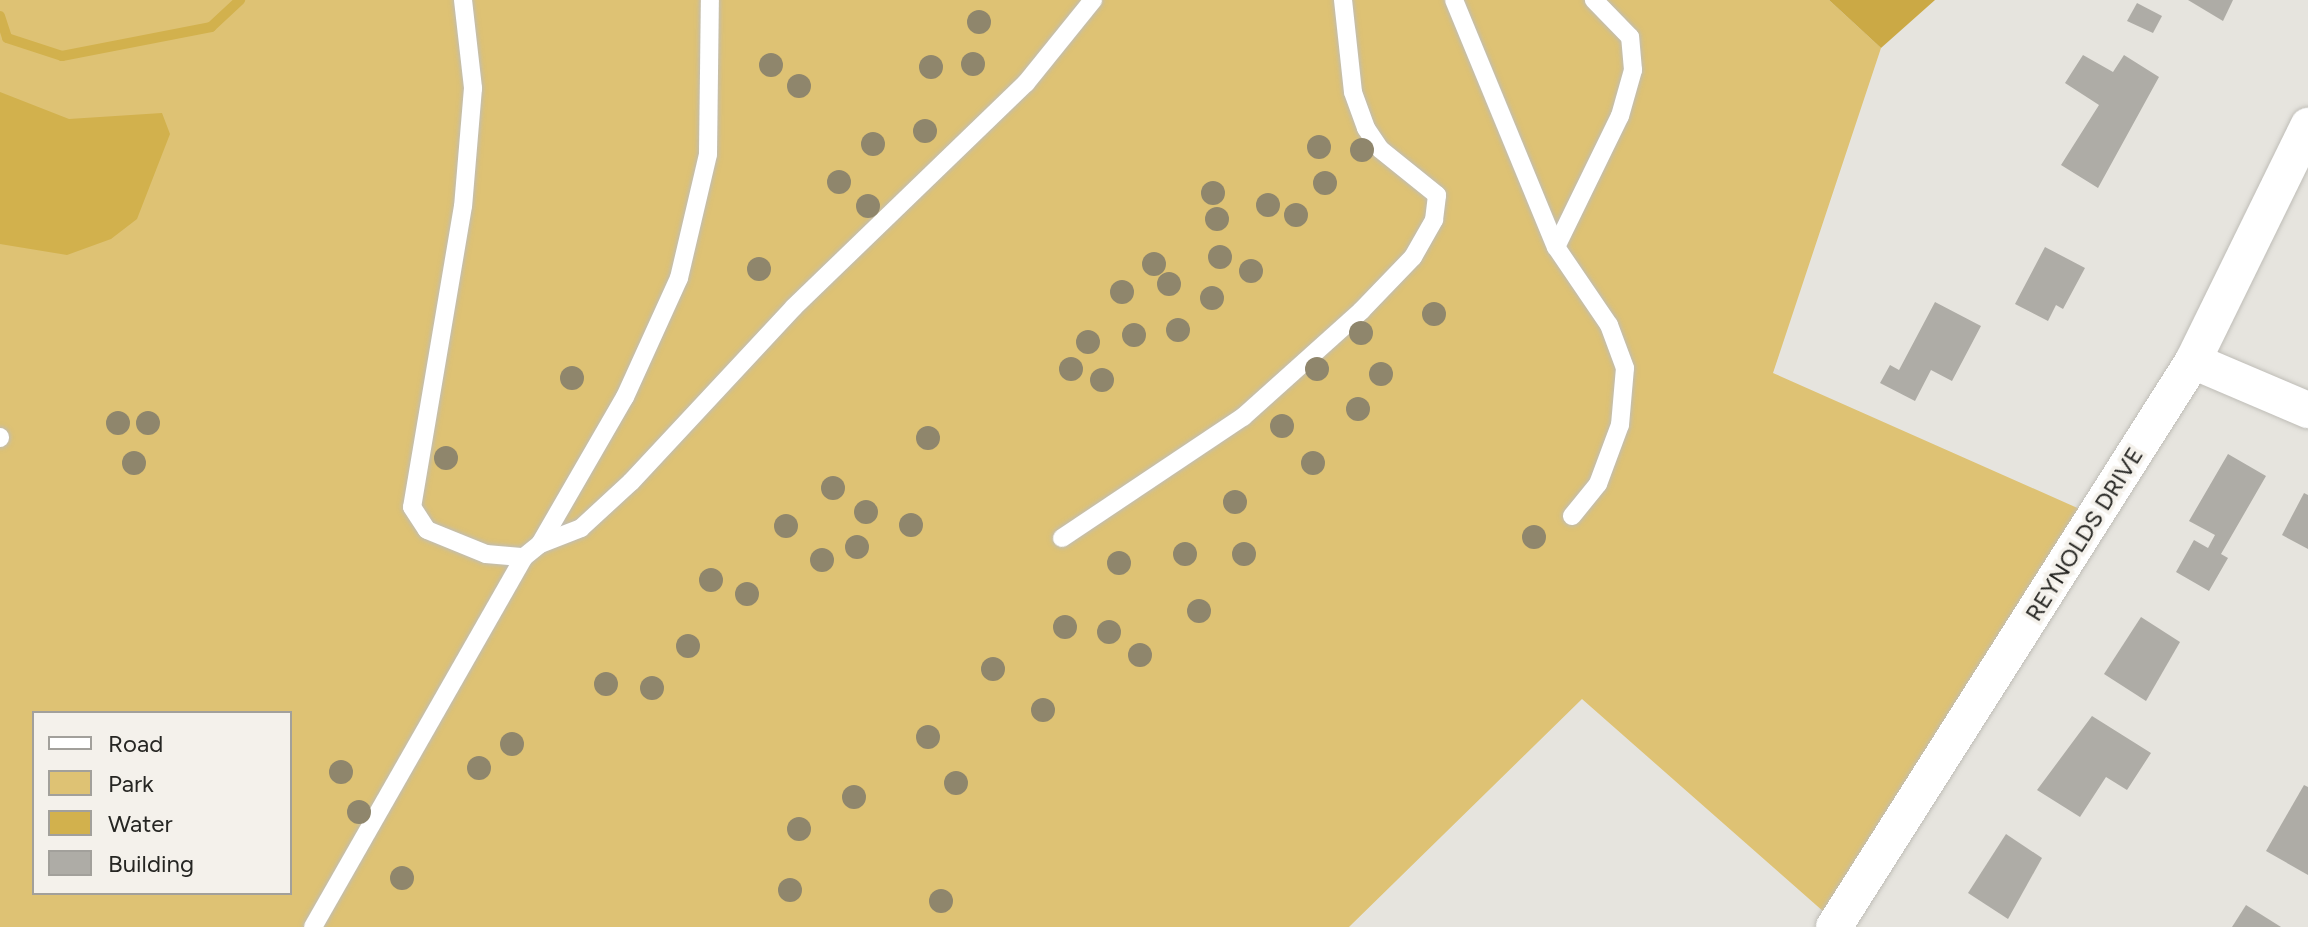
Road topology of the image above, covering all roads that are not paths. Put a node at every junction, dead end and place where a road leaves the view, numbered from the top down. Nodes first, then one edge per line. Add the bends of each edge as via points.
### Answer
1 (463, 0) edge
2 (710, 0) edge
3 (1093, 0) edge
4 (1343, 0) edge
5 (1454, 0) edge
6 (1594, 0) edge
7 (2308, 126) edge
8 (1556, 247) junction
9 (2193, 361) junction
10 (2308, 410) edge
11 (1572, 516) dead end
12 (1062, 538) dead end
13 (540, 544) junction
14 (524, 557) junction
15 (313, 927) edge
16 (1834, 927) edge

1 - 14 lane via 473,88 463,206 412,507 427,530 486,554
2 - 13 lane via 708,154 679,278 625,397
3 - 13 lane via 1026,83 794,307 631,482 581,528
4 - 12 lane via 1353,92 1366,128 1380,149 1437,195 1434,220 1413,257 1243,417
5 - 8 lane
6 - 8 lane via 1630,37 1633,70 1620,116
7 - 9 street, REYNOLDS DRIVE
8 - 11 lane via 1609,325 1625,368 1620,425 1598,484
9 - 10 street
9 - 16 street, REYNOLDS DRIVE
13 - 14 lane
14 - 15 lane

